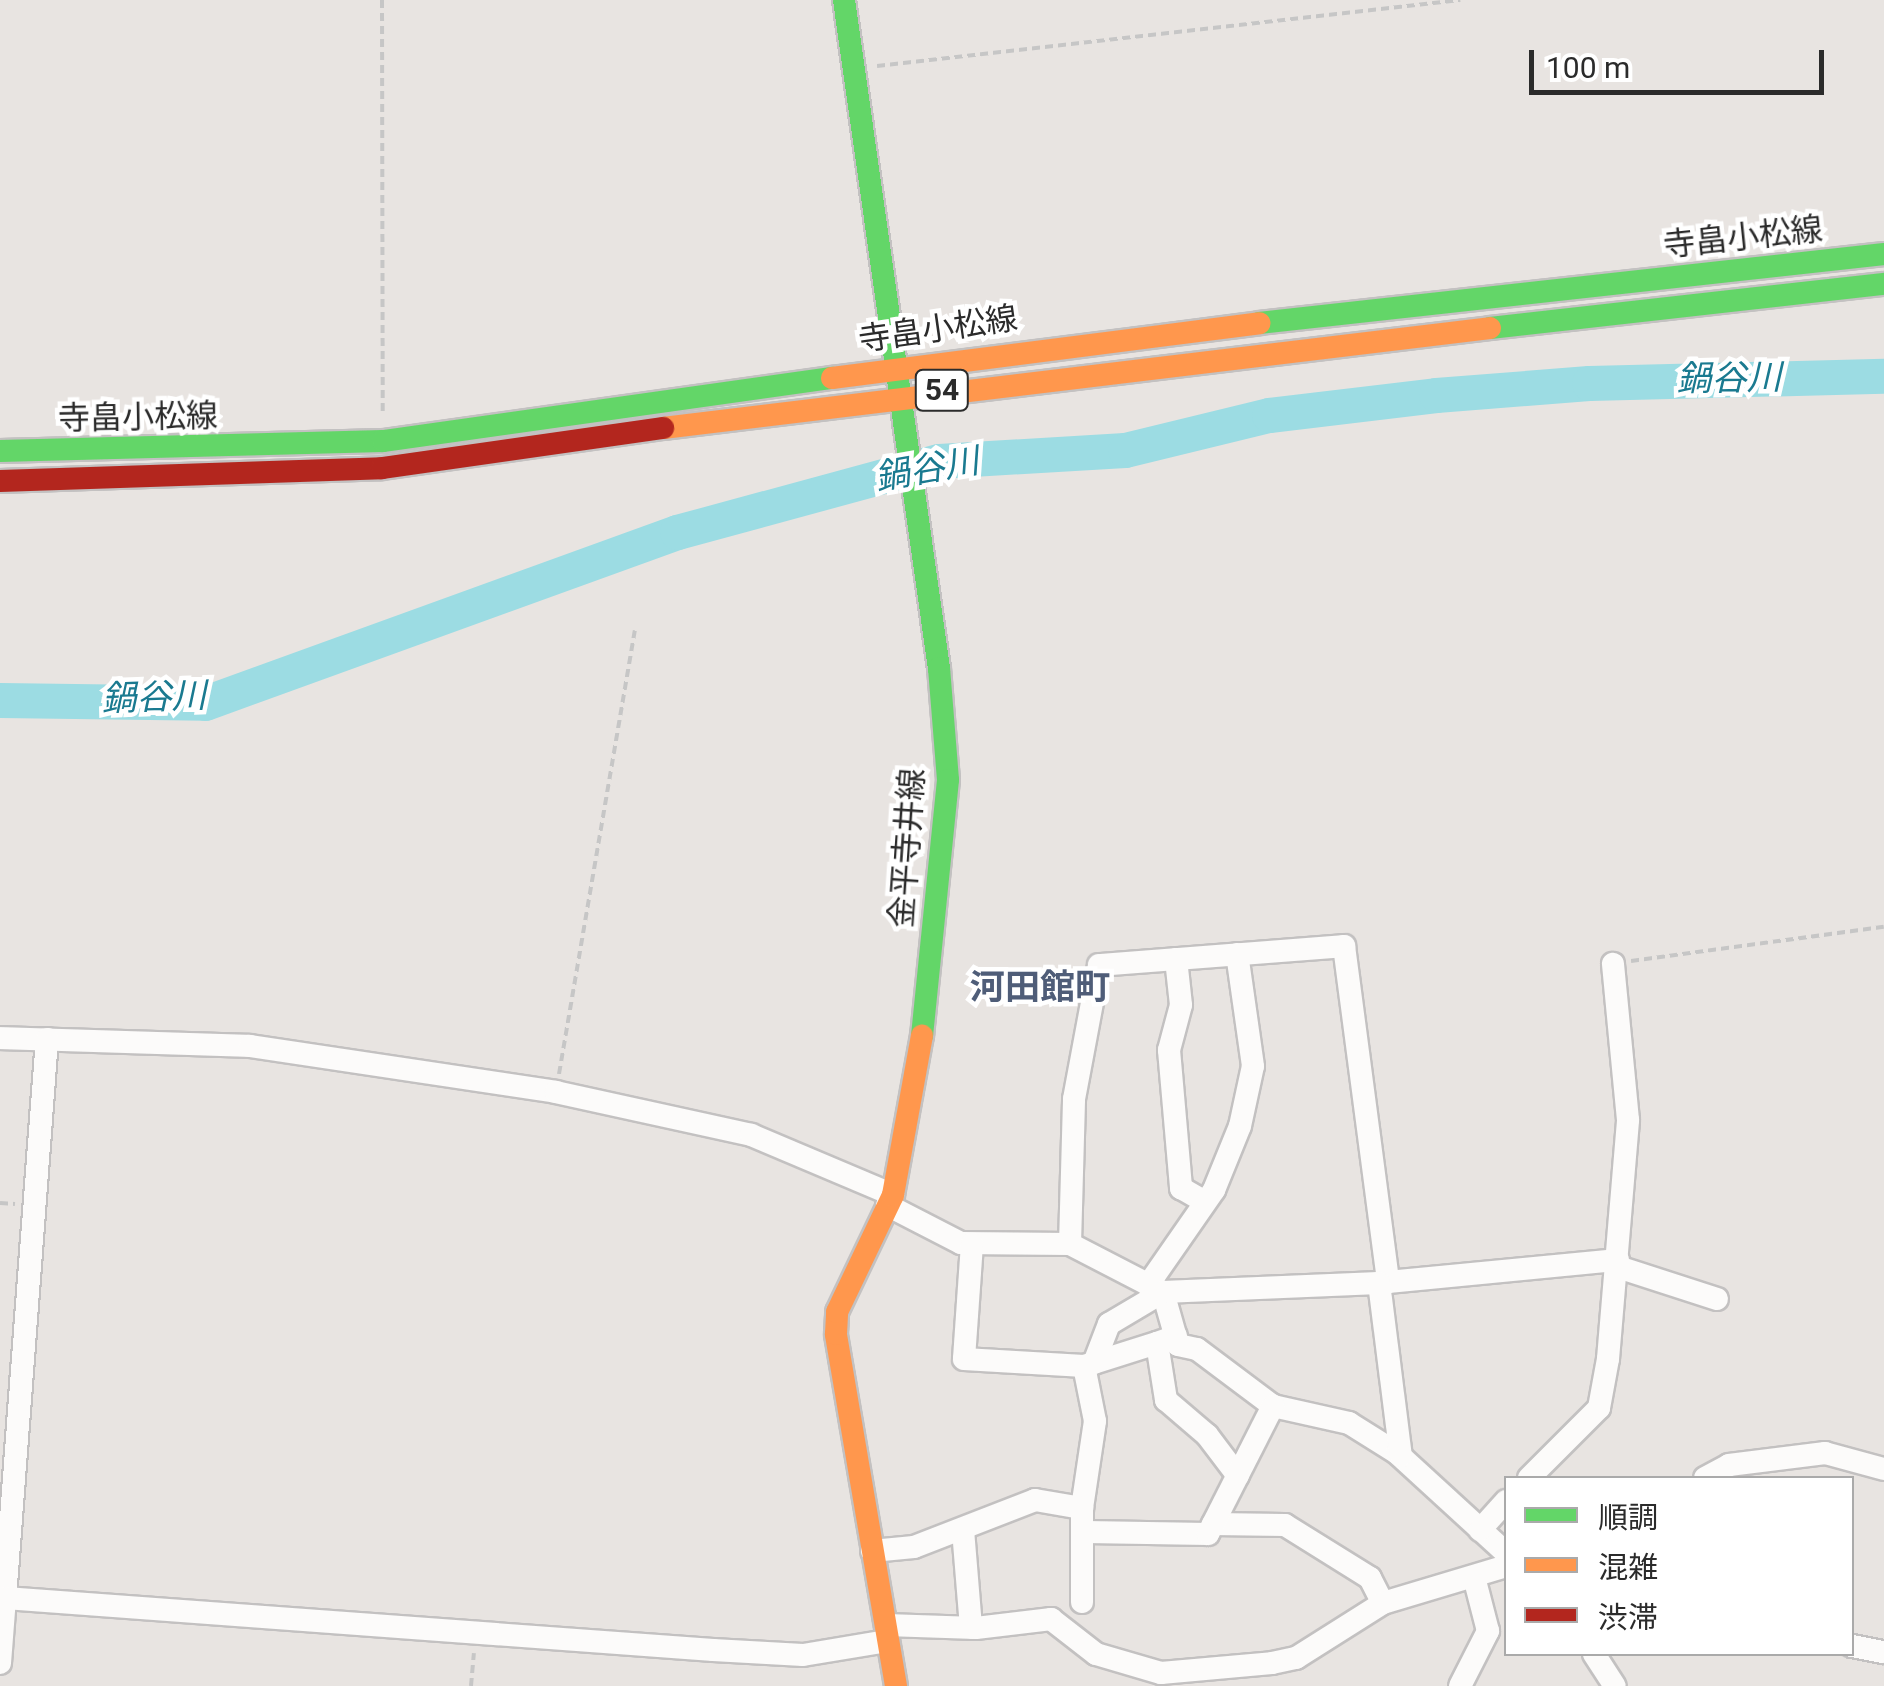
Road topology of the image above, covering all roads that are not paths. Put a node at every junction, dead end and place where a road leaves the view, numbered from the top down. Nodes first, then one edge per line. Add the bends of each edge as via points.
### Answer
1 (844, 0) edge
2 (1884, 254) edge
3 (1884, 284) edge
4 (891, 368) junction
5 (896, 395) junction
6 (0, 451) edge
7 (0, 481) edge
8 (1237, 954) junction
9 (1176, 959) junction
10 (1613, 964) road end
11 (0, 1038) edge
12 (48, 1039) junction
13 (890, 1200) junction
14 (1202, 1200) junction
15 (972, 1244) junction
16 (1070, 1244) junction
17 (1618, 1263) junction
18 (1384, 1282) junction
19 (1156, 1288) junction
20 (1717, 1299) dead end
21 (1166, 1340) junction
22 (1089, 1364) junction
23 (1273, 1406) junction
24 (1401, 1456) junction
25 (1884, 1469) edge
26 (1238, 1476) junction
27 (1531, 1476) edge
28 (1709, 1476) edge
29 (1504, 1503) edge
30 (1082, 1508) junction
31 (1214, 1524) junction
32 (963, 1530) junction
33 (1480, 1530) junction
34 (1086, 1532) junction
35 (1504, 1551) edge
36 (872, 1552) junction
37 (1504, 1567) edge
38 (1474, 1577) junction
39 (5, 1598) junction
40 (1082, 1602) junction
41 (1383, 1603) junction
42 (1051, 1619) junction
43 (971, 1628) junction
44 (887, 1633) junction
45 (1078, 1640) junction
46 (1854, 1646) edge
47 (1884, 1652) edge
48 (1595, 1656) edge
49 (0, 1663) edge
50 (896, 1686) edge
51 (1460, 1686) edge
52 (1615, 1686) edge

1 - 4 main road, 金平寺井線
2 - 4 main road, 寺畠小松線 / 54
3 - 5 main road, 寺畠小松線 / 54
4 - 5 main road, 金平寺井線
4 - 6 main road, 寺畠小松線 / 54 via 383,441
5 - 7 main road, 寺畠小松線 / 54 via 382,468
5 - 13 main road, 金平寺井線 via 939,668 948,780 927,1008
8 - 9 street
8 - 14 street via 1253,1066 1240,1126 1214,1190
8 - 18 street via 1344,946
9 - 14 street via 1181,1004 1169,1050 1181,1188
9 - 16 street via 1099,964 1074,1099
10 - 17 street via 1628,1120
11 - 12 street
12 - 13 street via 250,1046 556,1092 751,1135
12 - 39 street
13 - 15 street
13 - 36 main road, 金平寺井線 via 837,1312
14 - 19 street
15 - 16 street
15 - 22 street via 964,1359
16 - 19 street
17 - 18 street
17 - 20 street
17 - 27 street via 1599,1408
18 - 19 street
18 - 24 street
19 - 21 street
19 - 22 street via 1109,1324
21 - 22 street
21 - 23 street via 1197,1349
21 - 26 street via 1166,1400 1207,1435
22 - 30 street via 1095,1421
23 - 24 street via 1349,1423
23 - 26 street
24 - 33 street
25 - 28 street via 1825,1454 1728,1465
26 - 31 street
29 - 33 street
30 - 32 street via 1035,1500
30 - 34 street
31 - 34 street via 1208,1534
31 - 41 street via 1285,1525 1370,1578
32 - 36 street via 914,1548
32 - 43 street
33 - 35 street
34 - 40 street
36 - 44 main road, 金平寺井線
37 - 38 street
38 - 41 street
38 - 51 street via 1488,1631
39 - 44 street via 803,1654
39 - 49 street
40 - 42 street
40 - 45 street
41 - 45 street via 1296,1658 1272,1663 1161,1673 1119,1664
42 - 43 street
42 - 45 street
43 - 44 street
44 - 50 main road, 金平寺井線
46 - 47 street
48 - 52 street

